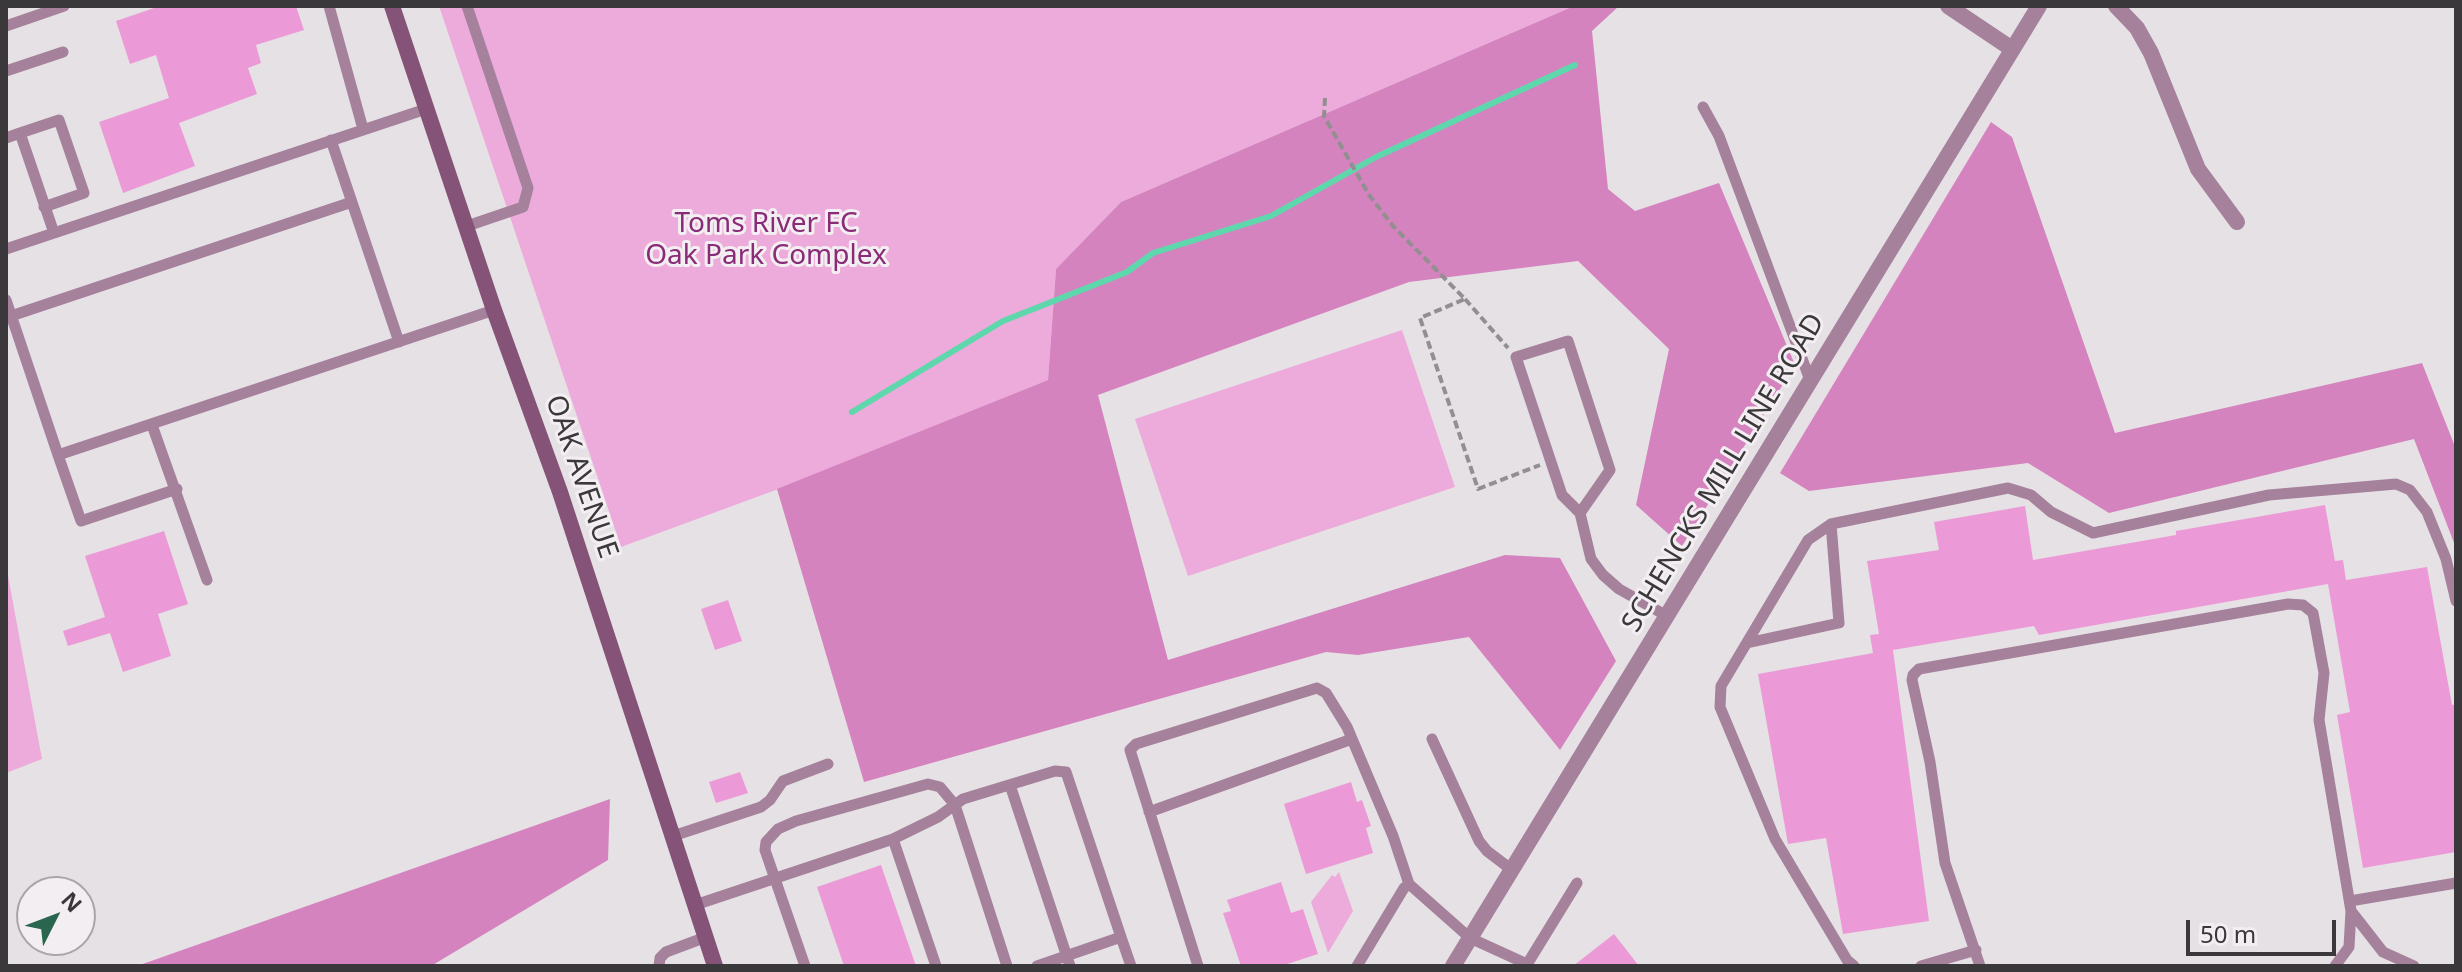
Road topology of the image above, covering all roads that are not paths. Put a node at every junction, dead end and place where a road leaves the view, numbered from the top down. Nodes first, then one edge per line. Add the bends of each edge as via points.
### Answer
1 (64, 6) edge
2 (329, 6) edge
3 (392, 6) edge
4 (467, 6) edge
5 (1948, 6) edge
6 (2039, 6) edge
7 (2116, 6) edge
8 (6, 26) edge
9 (2012, 49) junction
10 (63, 52) dead end
11 (6, 71) edge
12 (1703, 107) dead end
13 (426, 109) junction
14 (363, 129) junction
15 (20, 133) junction
16 (6, 138) edge
17 (331, 140) junction
18 (352, 202) junction
19 (44, 207) junction
20 (2237, 222) dead end
21 (467, 226) junction
22 (54, 233) junction
23 (6, 249) edge
24 (6, 300) edge
25 (494, 310) junction
26 (11, 316) junction
27 (399, 342) junction
28 (1810, 380) junction
29 (152, 425) junction
30 (58, 455) junction
31 (177, 489) junction
32 (1580, 513) junction
33 (1831, 524) junction
34 (207, 580) dead end
35 (2456, 601) edge
36 (1667, 616) junction
37 (1747, 643) junction
38 (1352, 739) junction
39 (1432, 739) dead end
40 (828, 764) dead end
41 (1010, 785) junction
42 (955, 805) junction
43 (1149, 812) junction
44 (673, 836) junction
45 (893, 839) junction
46 (1512, 870) junction
47 (774, 878) junction
48 (1577, 883) dead end
49 (2456, 883) edge
50 (1409, 884) junction
51 (695, 905) junction
52 (2350, 906) junction
53 (706, 937) junction
54 (1121, 937) junction
55 (1470, 938) junction
56 (1976, 950) junction
57 (1068, 961) edge
58 (1526, 965) edge
59 (659, 966) edge
60 (715, 966) edge
61 (805, 966) edge
62 (936, 966) edge
63 (1007, 966) edge
64 (1037, 966) edge
65 (1131, 966) edge
66 (1198, 966) edge
67 (1357, 966) edge
68 (1453, 966) edge
69 (1854, 966) edge
70 (1921, 966) edge
71 (1969, 966) edge
72 (1980, 966) edge
73 (1992, 966) edge
74 (2335, 966) edge
75 (2414, 966) edge

1 - 8 lane
2 - 14 lane
3 - 13 street, OAK AVENUE
4 - 21 lane via 528,188 523,207
5 - 9 street
6 - 9 street, SCHENCKS MILL LINE ROAD
7 - 20 street via 2151,53 2198,169
9 - 28 street, SCHENCKS MILL LINE ROAD
10 - 11 lane
12 - 28 lane via 1719,136
13 - 14 lane
13 - 21 street, OAK AVENUE
14 - 17 lane
15 - 16 lane
15 - 19 lane
15 - 19 lane via 59,120 84,193
17 - 18 lane
17 - 22 lane
18 - 26 lane
18 - 27 lane
19 - 22 lane
21 - 25 street, OAK AVENUE
22 - 23 lane
24 - 26 lane
25 - 27 lane
25 - 44 street, OAK AVENUE
26 - 30 lane
27 - 29 lane
28 - 36 street, SCHENCKS MILL LINE ROAD
29 - 30 lane
29 - 31 lane
30 - 31 lane via 81,521
31 - 34 lane
32 - 32 lane via 1610,470 1568,341 1516,357 1562,495
32 - 36 lane via 1591,559 1603,575
33 - 35 lane via 2008,488 2031,495 2051,512 2093,533 2269,495 2396,484 2410,490 2427,512
33 - 37 lane via 1808,540
33 - 37 lane via 1839,623
36 - 46 street, SCHENCKS MILL LINE ROAD
37 - 69 lane via 1721,686 1726,726 1775,839
38 - 43 lane
38 - 43 lane via 1335,704 1317,688 1136,744 1130,750
38 - 50 lane
39 - 46 lane via 1479,841
40 - 44 lane via 783,781 761,807
41 - 42 lane
41 - 54 lane via 1066,772
41 - 57 lane
42 - 45 lane
42 - 47 lane via 940,787 928,784 796,821 766,842
42 - 63 lane
43 - 66 lane
44 - 51 street, OAK AVENUE
45 - 47 lane
45 - 62 lane
46 - 55 street, SCHENCKS MILL LINE ROAD
47 - 51 lane
47 - 61 lane
48 - 58 lane
49 - 52 lane
50 - 55 lane
50 - 67 lane
51 - 53 street, OAK AVENUE
52 - 56 lane via 2319,720 2324,673 2320,644 2313,613 2303,605 2288,604 1919,669 1913,675 1945,863
52 - 74 lane via 2349,947
52 - 75 lane via 2383,952
53 - 59 lane via 666,952
53 - 60 street, OAK AVENUE
54 - 57 lane
54 - 65 lane
55 - 58 lane
55 - 68 street, SCHENCKS MILL LINE ROAD
56 - 70 lane
56 - 71 lane
56 - 72 lane
56 - 73 lane
57 - 64 lane

